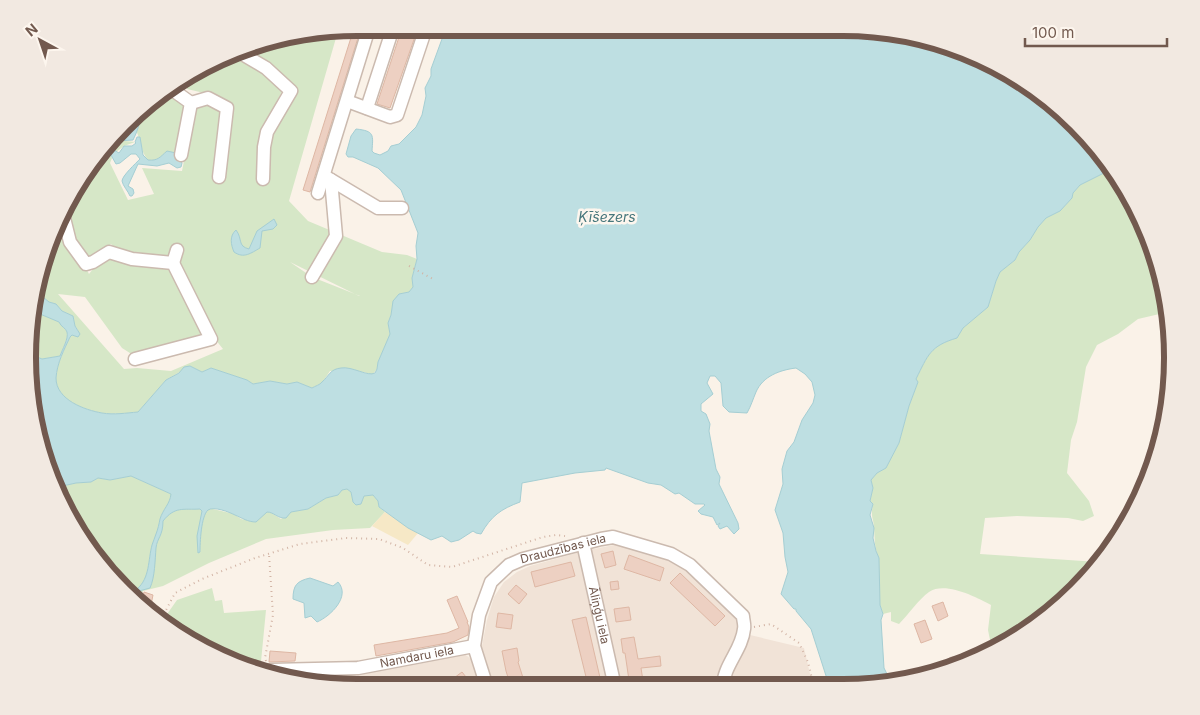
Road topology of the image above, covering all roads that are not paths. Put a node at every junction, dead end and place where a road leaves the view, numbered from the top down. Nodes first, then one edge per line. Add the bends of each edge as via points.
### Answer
1 (366, 36) edge
2 (390, 36) edge
3 (423, 36) edge
4 (246, 56) edge
5 (176, 92) edge
6 (346, 101) junction
7 (191, 103) junction
8 (367, 108) junction
9 (181, 155) dead end
10 (219, 176) dead end
11 (327, 178) junction
12 (263, 180) dead end
13 (318, 193) dead end
14 (402, 208) dead end
15 (65, 224) edge
16 (177, 250) dead end
17 (172, 263) junction
18 (312, 277) dead end
19 (136, 359) dead end
20 (580, 544) junction
21 (474, 646) junction
22 (288, 671) edge
23 (484, 679) edge
24 (613, 679) edge
25 (723, 679) edge

1 - 6 street
2 - 8 street
3 - 8 street via 397,116 390,117
4 - 12 street via 266,68 291,91 267,132
5 - 7 street
6 - 8 street
6 - 11 street
7 - 9 street
7 - 10 street via 208,98 227,108
11 - 13 street
11 - 14 street via 378,208
11 - 18 street via 336,236
15 - 17 street via 70,242 86,264 109,252 132,259
16 - 17 street
17 - 19 street via 212,339
20 - 21 street, Draudzības iela via 523,559 496,576 479,615
20 - 24 street, Āliņģu iela
20 - 25 street, Draudzības iela via 613,537 671,554 690,565 743,616 741,640
21 - 22 street, Namdaru iela via 358,668
21 - 23 street, Draudzības iela

